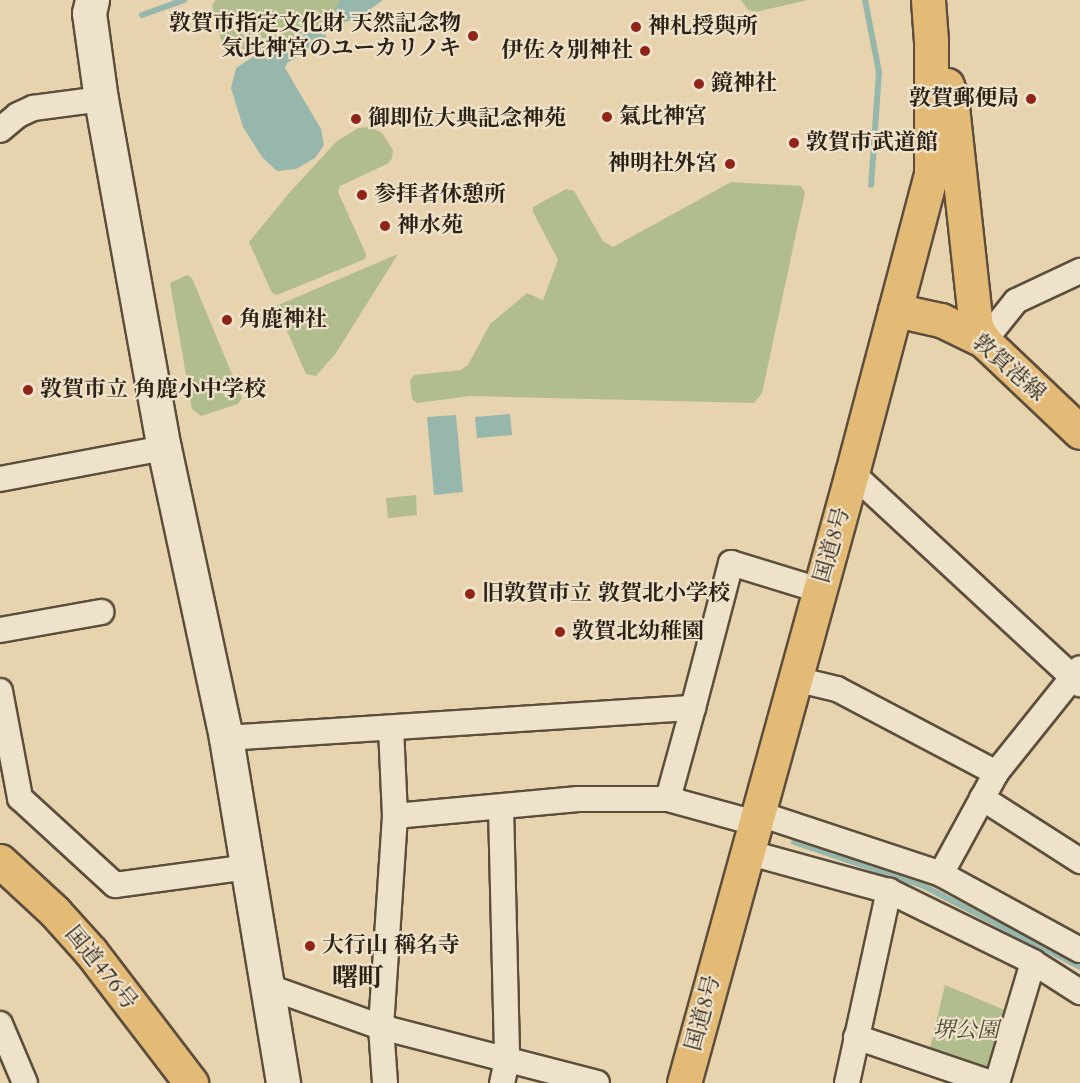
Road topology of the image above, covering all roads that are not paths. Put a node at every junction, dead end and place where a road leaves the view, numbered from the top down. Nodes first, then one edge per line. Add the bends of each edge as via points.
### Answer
1 (92, 0) edge
2 (928, 0) edge
3 (931, 41) junction
4 (101, 99) junction
5 (0, 130) edge
6 (1080, 271) edge
7 (895, 310) junction
8 (984, 341) junction
9 (1080, 432) edge
10 (164, 448) junction
11 (852, 473) junction
12 (0, 479) edge
13 (819, 590) junction
14 (101, 612) dead end
15 (0, 630) edge
16 (1078, 677) edge
17 (795, 679) junction
18 (0, 691) edge
19 (693, 708) junction
20 (391, 728) junction
21 (226, 738) junction
22 (7, 772) edge
23 (996, 772) junction
24 (982, 798) junction
25 (668, 799) junction
26 (501, 807) junction
27 (395, 816) junction
28 (753, 830) junction
29 (0, 861) edge
30 (1080, 861) edge
31 (248, 867) junction
32 (941, 874) junction
33 (889, 891) junction
34 (1077, 943) edge
35 (1033, 962) junction
36 (269, 987) junction
37 (1080, 992) edge
38 (0, 1024) edge
39 (381, 1027) junction
40 (856, 1037) junction
41 (505, 1071) edge
42 (25, 1083) edge
43 (191, 1083) edge
44 (283, 1083) edge
45 (385, 1083) edge
46 (597, 1083) edge
47 (684, 1083) edge
48 (847, 1083) edge
49 (991, 1083) edge
50 (998, 1083) edge

1 - 4 street via 89,13
2 - 3 main road, 国道8号
3 - 7 main road, 国道8号 via 931,176
3 - 8 main road via 951,97 974,315
4 - 5 street via 33,108
4 - 10 street
6 - 8 street via 1016,301
7 - 8 main road, 敦賀港線 via 941,320
7 - 11 main road, 国道8号
8 - 9 main road, 敦賀港線
10 - 12 street
10 - 21 street
11 - 13 main road, 国道8号
11 - 16 street
13 - 17 main road, 国道8号
13 - 19 street via 731,563
14 - 15 street
16 - 23 street
17 - 23 street via 837,689
17 - 28 main road, 国道8号
18 - 22 street
19 - 20 street
19 - 25 street
20 - 21 street
20 - 27 street
21 - 31 street
22 - 31 street via 20,798 115,885
23 - 24 street
24 - 30 street
24 - 32 street
25 - 26 street via 578,800
25 - 28 street
26 - 27 street
26 - 41 street
27 - 39 street
28 - 32 street
28 - 33 street
28 - 47 main road, 国道8号
29 - 43 main road, 国道476号 via 55,912
31 - 36 street
32 - 34 street
33 - 35 street
33 - 40 street
35 - 37 street
35 - 50 street
36 - 39 street
36 - 44 street
38 - 42 street
39 - 41 street
39 - 45 street
40 - 48 street
40 - 49 street
41 - 46 street

